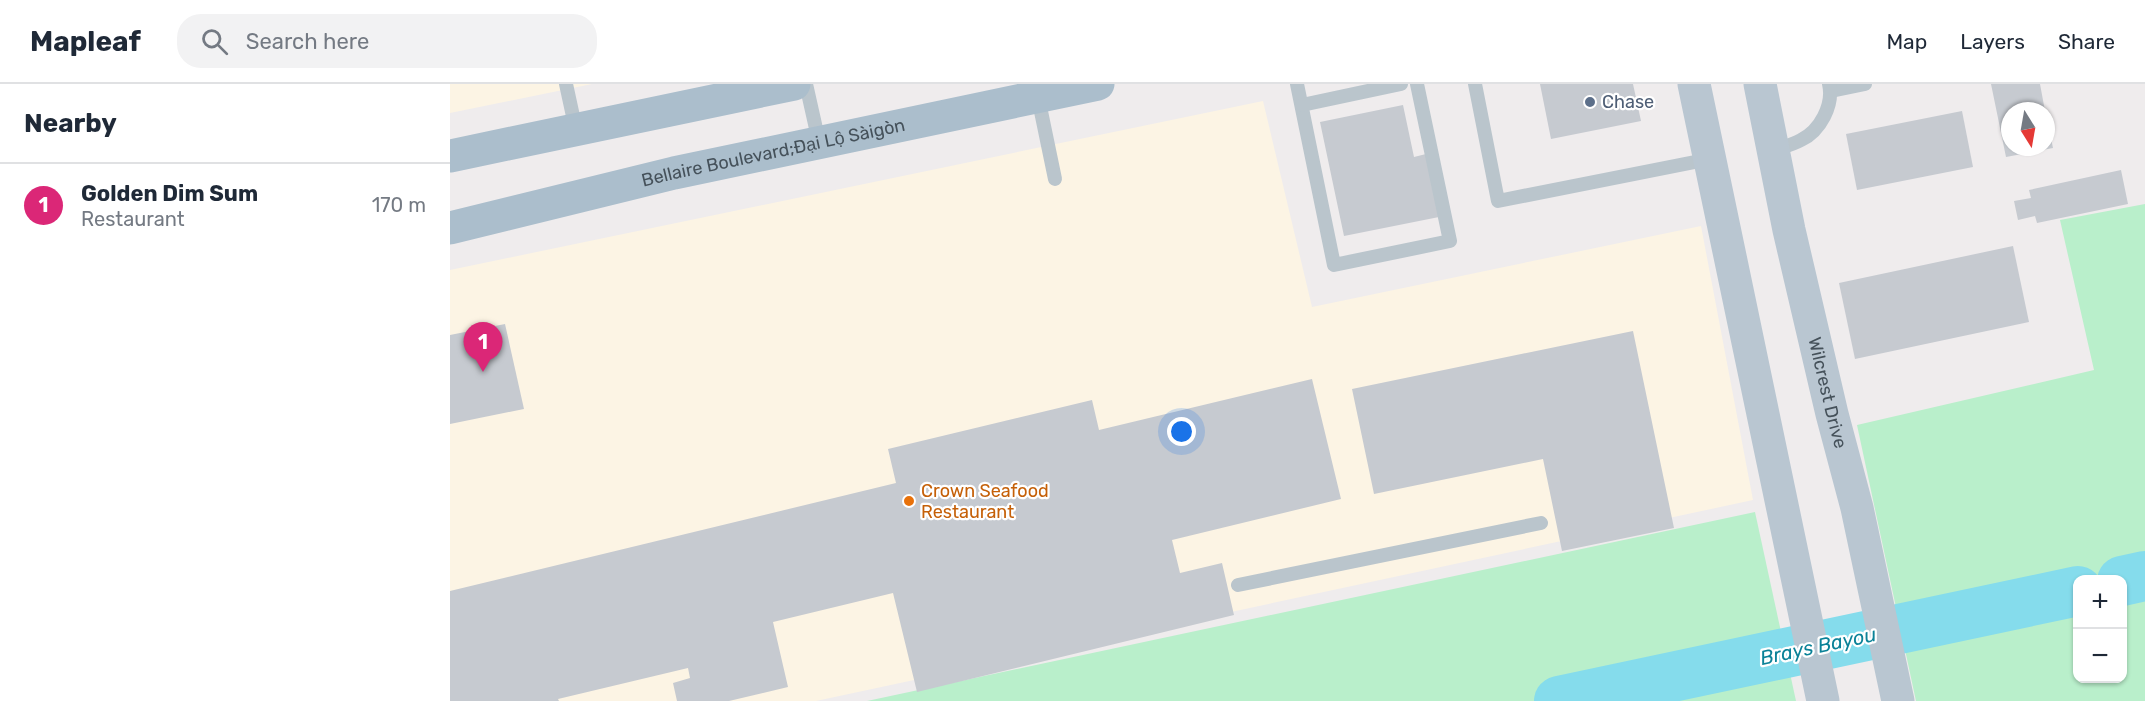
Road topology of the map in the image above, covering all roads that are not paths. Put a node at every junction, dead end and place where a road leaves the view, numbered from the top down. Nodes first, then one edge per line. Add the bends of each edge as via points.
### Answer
1 (566, 84) edge
2 (794, 84) edge
3 (806, 84) edge
4 (1098, 84) edge
5 (1297, 84) edge
6 (1401, 84) edge
7 (1418, 84) edge
8 (1475, 84) edge
9 (1694, 84) edge
10 (1760, 84) edge
11 (1865, 84) edge
12 (1830, 88) edge
13 (1038, 97) junction
14 (1302, 105) junction
15 (576, 130) junction
16 (819, 142) junction
17 (1773, 151) junction
18 (450, 156) edge
19 (1710, 159) junction
20 (1055, 179) dead end
21 (450, 228) edge
22 (1541, 523) dead end
23 (1238, 585) dead end
24 (1823, 701) edge
25 (1899, 701) edge

1 - 15 lane
2 - 15 main road
3 - 16 lane
4 - 13 main road, Bellaire Boulevard;Đại Lộ Sàigòn
5 - 14 lane
6 - 14 lane
7 - 14 lane via 1450,241 1334,265
8 - 19 lane via 1498,201
9 - 19 main road
10 - 17 main road, Wilcrest Drive
11 - 12 lane
12 - 17 lane via 1830,103 1811,134
13 - 16 main road, Bellaire Boulevard;Đại Lộ Sàigòn
13 - 20 lane
15 - 18 main road
16 - 21 main road, Bellaire Boulevard;Đại Lộ Sàigòn
17 - 25 main road, Wilcrest Drive via 1788,230 1857,507
19 - 24 main road
22 - 23 lane

